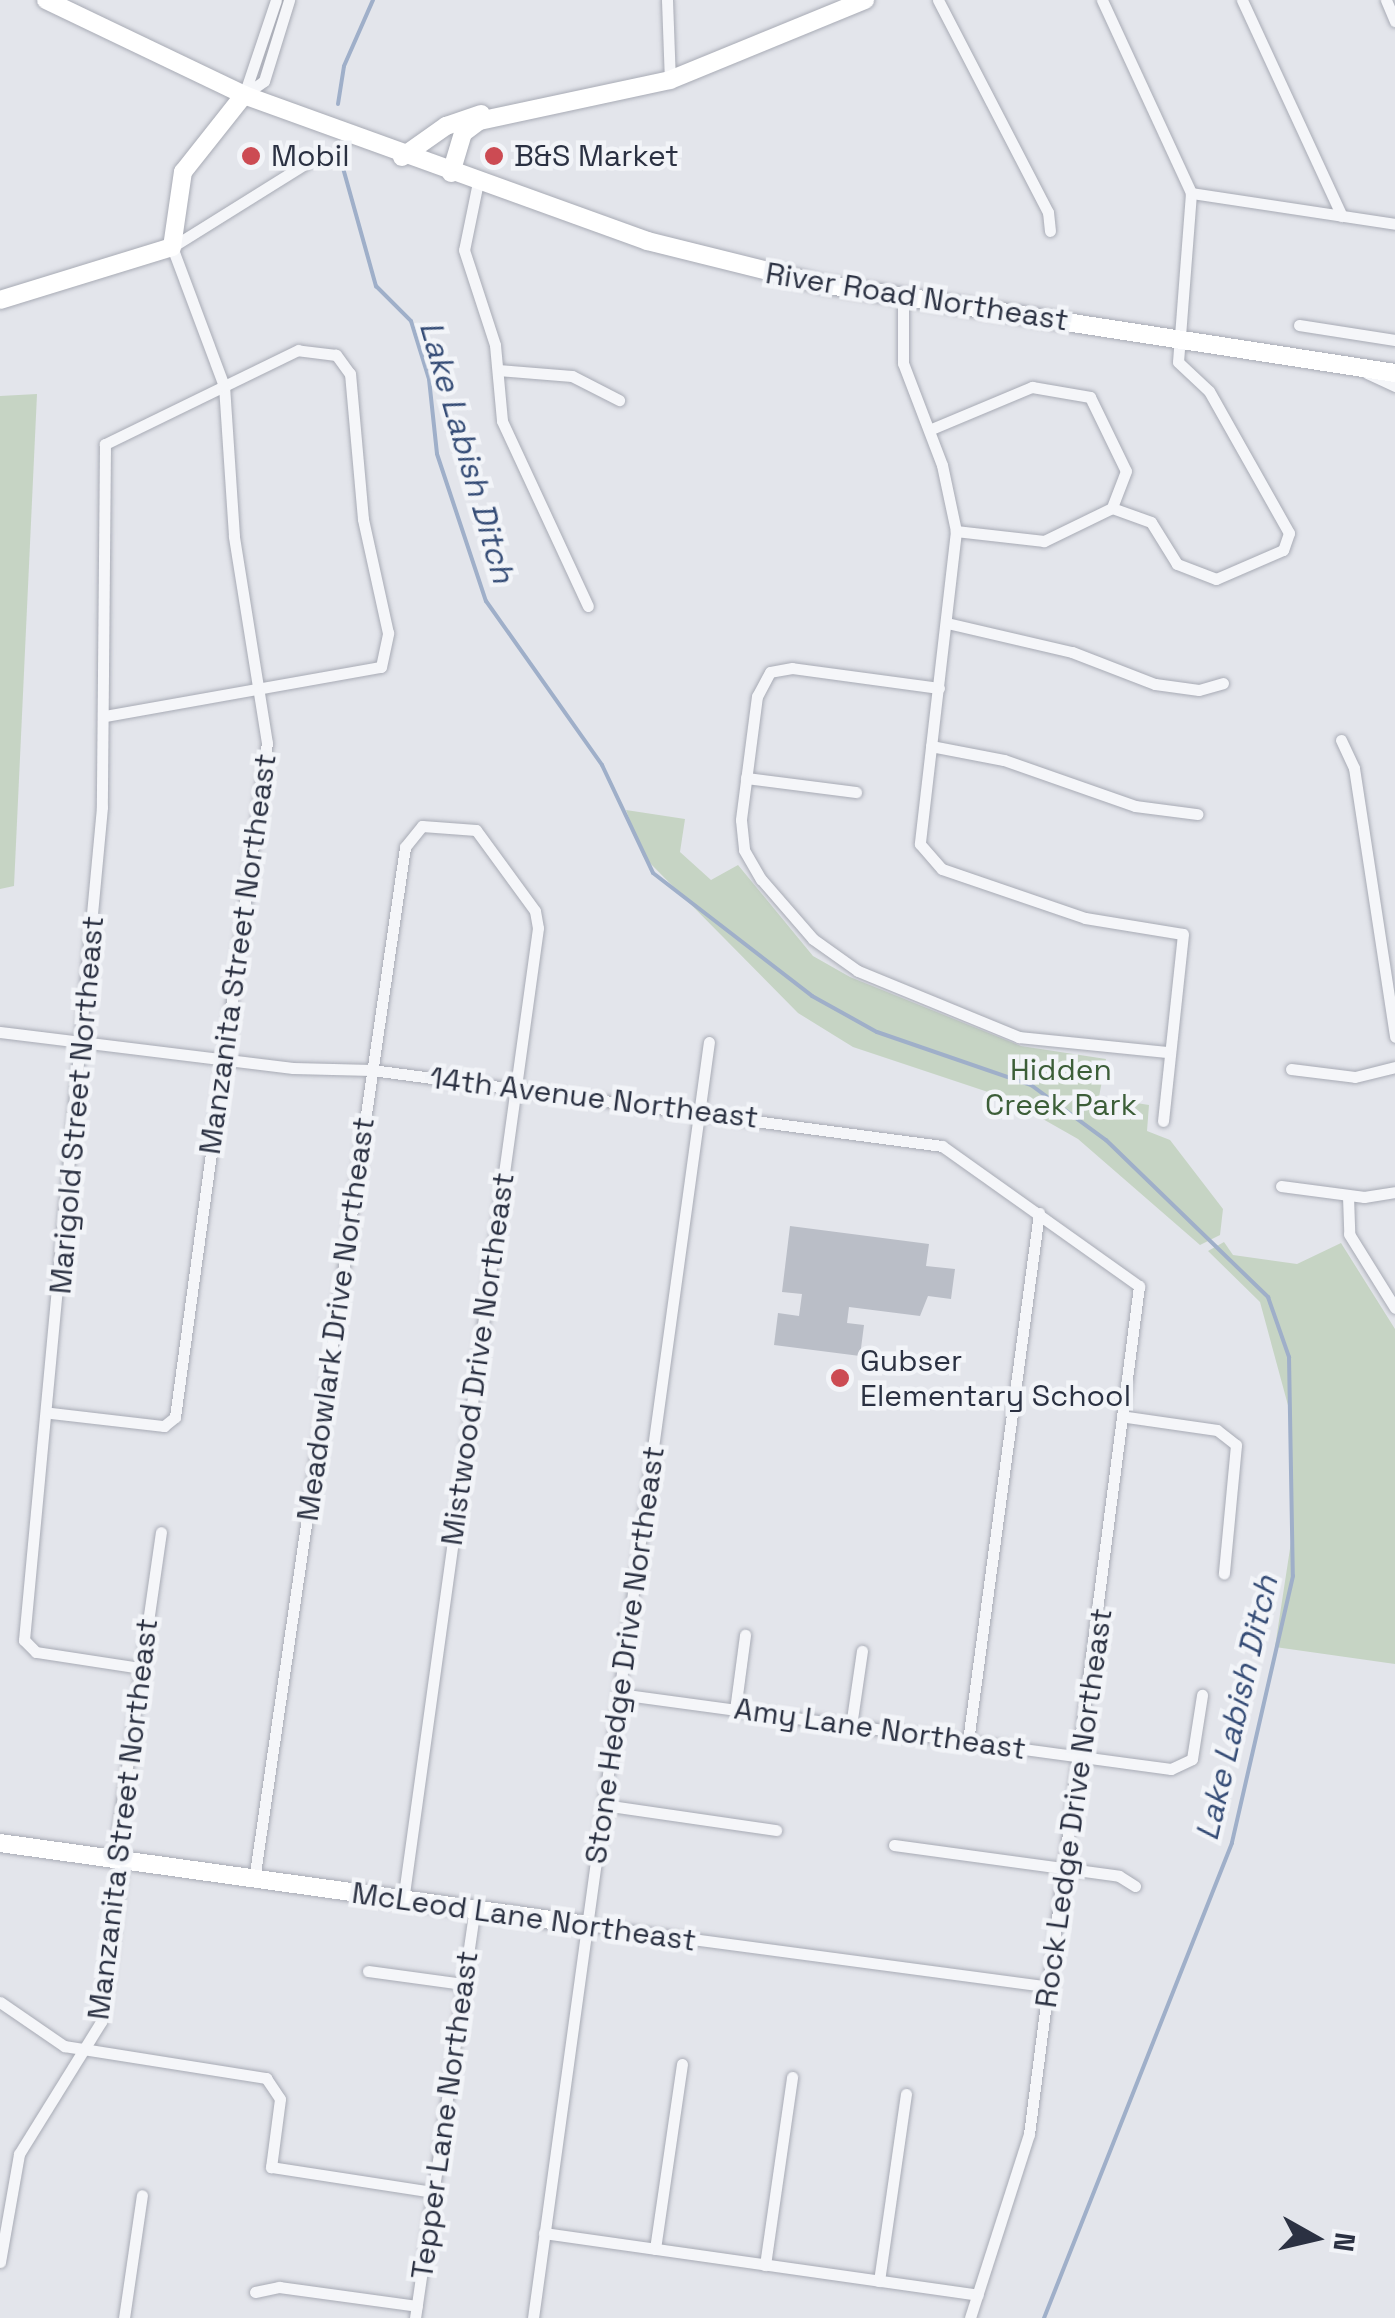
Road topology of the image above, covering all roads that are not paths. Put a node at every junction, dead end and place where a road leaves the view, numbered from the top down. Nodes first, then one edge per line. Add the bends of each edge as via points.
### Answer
1 (46, 0) edge
2 (276, 0) edge
3 (289, 0) edge
4 (667, 0) edge
5 (865, 0) edge
6 (938, 0) edge
7 (1102, 0) edge
8 (1242, 0) edge
9 (1386, 0) edge
10 (1395, 21) edge
11 (670, 80) junction
12 (244, 96) junction
13 (492, 117) junction
14 (402, 157) junction
15 (308, 162) dead end
16 (451, 173) junction
17 (478, 182) junction
18 (1191, 192) junction
19 (1342, 216) junction
20 (1395, 224) edge
21 (1050, 230) dead end
22 (172, 247) junction
23 (903, 297) junction
24 (0, 300) edge
25 (1300, 325) dead end
26 (1176, 338) junction
27 (1395, 340) edge
28 (1355, 366) junction
29 (498, 370) junction
30 (1395, 373) edge
31 (224, 386) junction
32 (1395, 386) edge
33 (619, 400) dead end
34 (929, 430) junction
35 (1112, 508) junction
36 (956, 530) junction
37 (588, 606) dead end
38 (947, 623) junction
39 (1223, 683) dead end
40 (938, 688) junction
41 (262, 692) junction
42 (105, 716) junction
43 (1341, 740) dead end
44 (931, 746) junction
45 (746, 778) junction
46 (856, 792) dead end
47 (1197, 814) dead end
48 (483, 832) joint
49 (0, 1032) edge
50 (1395, 1037) edge
51 (709, 1042) dead end
52 (82, 1044) junction
53 (1166, 1052) junction
54 (225, 1061) junction
55 (1395, 1067) edge
56 (1292, 1069) dead end
57 (372, 1070) junction
58 (516, 1088) junction
59 (700, 1112) junction
60 (1163, 1122) dead end
61 (1281, 1186) dead end
62 (1395, 1192) edge
63 (1348, 1196) junction
64 (1039, 1213) junction
65 (1142, 1290) joint
66 (1395, 1308) edge
67 (51, 1413) junction
68 (1127, 1417) junction
69 (161, 1532) dead end
70 (1224, 1573) dead end
71 (745, 1635) dead end
72 (862, 1651) dead end
73 (141, 1668) junction
74 (619, 1694) junction
75 (1202, 1695) dead end
76 (735, 1710) junction
77 (851, 1726) junction
78 (968, 1741) junction
79 (1080, 1756) junction
80 (604, 1805) junction
81 (776, 1830) dead end
82 (0, 1843) edge
83 (894, 1845) dead end
84 (118, 1860) junction
85 (1066, 1869) junction
86 (254, 1880) junction
87 (1136, 1886) dead end
88 (403, 1901) junction
89 (474, 1912) junction
90 (587, 1925) junction
91 (368, 1971) dead end
92 (463, 1984) junction
93 (1049, 1988) junction
94 (0, 2002) edge
95 (85, 2051) junction
96 (682, 2064) dead end
97 (792, 2078) dead end
98 (906, 2094) dead end
99 (433, 2192) junction
100 (142, 2195) dead end
101 (544, 2233) junction
102 (655, 2249) junction
103 (0, 2262) edge
104 (765, 2265) junction
105 (879, 2281) junction
106 (255, 2292) dead end
107 (978, 2296) junction
108 (416, 2312) edge
109 (124, 2318) edge
110 (533, 2318) edge
111 (970, 2318) edge

1 - 12 main road, River Road Northeast
2 - 12 street
3 - 12 street via 264,81
4 - 11 street
5 - 11 main road
6 - 21 street via 1048,212
7 - 18 street via 1126,66
8 - 19 street
9 - 10 street
11 - 13 main road
12 - 14 main road, River Road Northeast
12 - 22 main road, Manzanita Street Northeast via 183,172
13 - 14 main road via 462,118
13 - 16 main road via 463,133
14 - 16 main road, River Road Northeast
15 - 22 street
16 - 17 main road, River Road Northeast
17 - 23 main road, River Road Northeast via 752,269
17 - 29 street via 464,250
18 - 19 street
18 - 26 street
19 - 20 street
22 - 24 main road
22 - 31 street, Manzanita Street Northeast
23 - 26 main road, River Road Northeast
23 - 34 street via 903,362
25 - 27 street
26 - 28 main road, River Road Northeast
26 - 35 street via 1182,372 1209,391 1289,522 1283,550 1216,579 1177,564 1150,522
28 - 30 main road, River Road Northeast
28 - 32 street
29 - 33 street via 572,376 598,383
29 - 37 street via 508,439
31 - 41 street, Manzanita Street Northeast via 234,536
31 - 41 street via 298,350 324,349 350,374 386,659 367,674
31 - 42 street, Marigold Street Northeast via 105,444
34 - 35 street via 1032,388 1090,397 1126,471
34 - 36 street
35 - 36 street via 1044,541
36 - 38 street
38 - 39 street via 1082,656 1156,684 1199,690
38 - 40 street
40 - 44 street
40 - 45 street via 792,668 770,672 757,696
41 - 42 street
41 - 54 street, Manzanita Street Northeast via 267,758
42 - 52 street, Marigold Street Northeast
43 - 50 street via 1354,768
44 - 47 street via 1004,760 1136,806
44 - 53 street via 920,833 931,862 1096,921 1182,934
45 - 46 street
45 - 53 street via 744,850 778,901 834,958 1019,1037
48 - 57 street, Meadowlark Drive Northeast via 429,826 408,837
48 - 58 street, Mistwood Drive Northeast via 538,919
49 - 52 street, 14th Avenue Northeast
51 - 59 street, Stone Hedge Drive Northeast
52 - 54 street, 14th Avenue Northeast
52 - 67 street, Marigold Street Northeast
53 - 60 street
54 - 57 street, 14th Avenue Northeast
54 - 67 street, Manzanita Street Northeast via 171,1424
55 - 56 street via 1355,1077
57 - 58 street, 14th Avenue Northeast
57 - 86 street, Meadowlark Drive Northeast
58 - 59 street, 14th Avenue Northeast
58 - 88 street, Mistwood Drive Northeast
59 - 64 street, 14th Avenue Northeast via 942,1146
59 - 74 street, Stone Hedge Drive Northeast
61 - 63 street
62 - 63 street
63 - 66 street via 1350,1234
64 - 65 street, 14th Avenue Northeast
64 - 78 street
65 - 68 street, Rock Ledge Drive Northeast
67 - 73 street, Marigold Street Northeast via 26,1646
68 - 70 street via 1217,1430 1236,1445
68 - 79 street, Rock Ledge Drive Northeast
69 - 73 street, Manzanita Street Northeast
71 - 76 street
72 - 77 street
73 - 84 street, Manzanita Street Northeast
74 - 76 street, Amy Lane Northeast
74 - 80 street, Stone Hedge Drive Northeast
75 - 79 street, Amy Lane Northeast via 1194,1753 1183,1766
76 - 77 street, Amy Lane Northeast
77 - 78 street, Amy Lane Northeast
78 - 79 street, Amy Lane Northeast
79 - 85 street, Rock Ledge Drive Northeast
80 - 81 street
80 - 90 street, Stone Hedge Drive Northeast
82 - 84 main road, McLeod Lane Northeast
83 - 85 street
84 - 86 main road, McLeod Lane Northeast
84 - 95 street, Manzanita Street Northeast via 100,2022
85 - 87 street
85 - 93 street, Rock Ledge Drive Northeast
86 - 88 main road, McLeod Lane Northeast
88 - 89 main road, McLeod Lane Northeast
89 - 90 main road, McLeod Lane Northeast
89 - 92 street, Tepper Lane Northeast
90 - 93 street, McLeod Lane Northeast
90 - 101 street, Stone Hedge Drive Northeast
91 - 92 street
92 - 99 street, Tepper Lane Northeast
93 - 107 street, Rock Ledge Drive Northeast via 1020,2180
94 - 95 street via 50,2040
95 - 99 street via 266,2078 280,2098 270,2167
95 - 103 street, Manzanita Street Northeast via 19,2154
96 - 102 street
97 - 104 street
98 - 105 street
99 - 108 street, Tepper Lane Northeast
100 - 109 street
101 - 102 street
101 - 110 street, Stone Hedge Drive Northeast
102 - 104 street
104 - 105 street
105 - 107 street
106 - 108 street via 279,2287
107 - 111 street, Rock Ledge Drive Northeast

